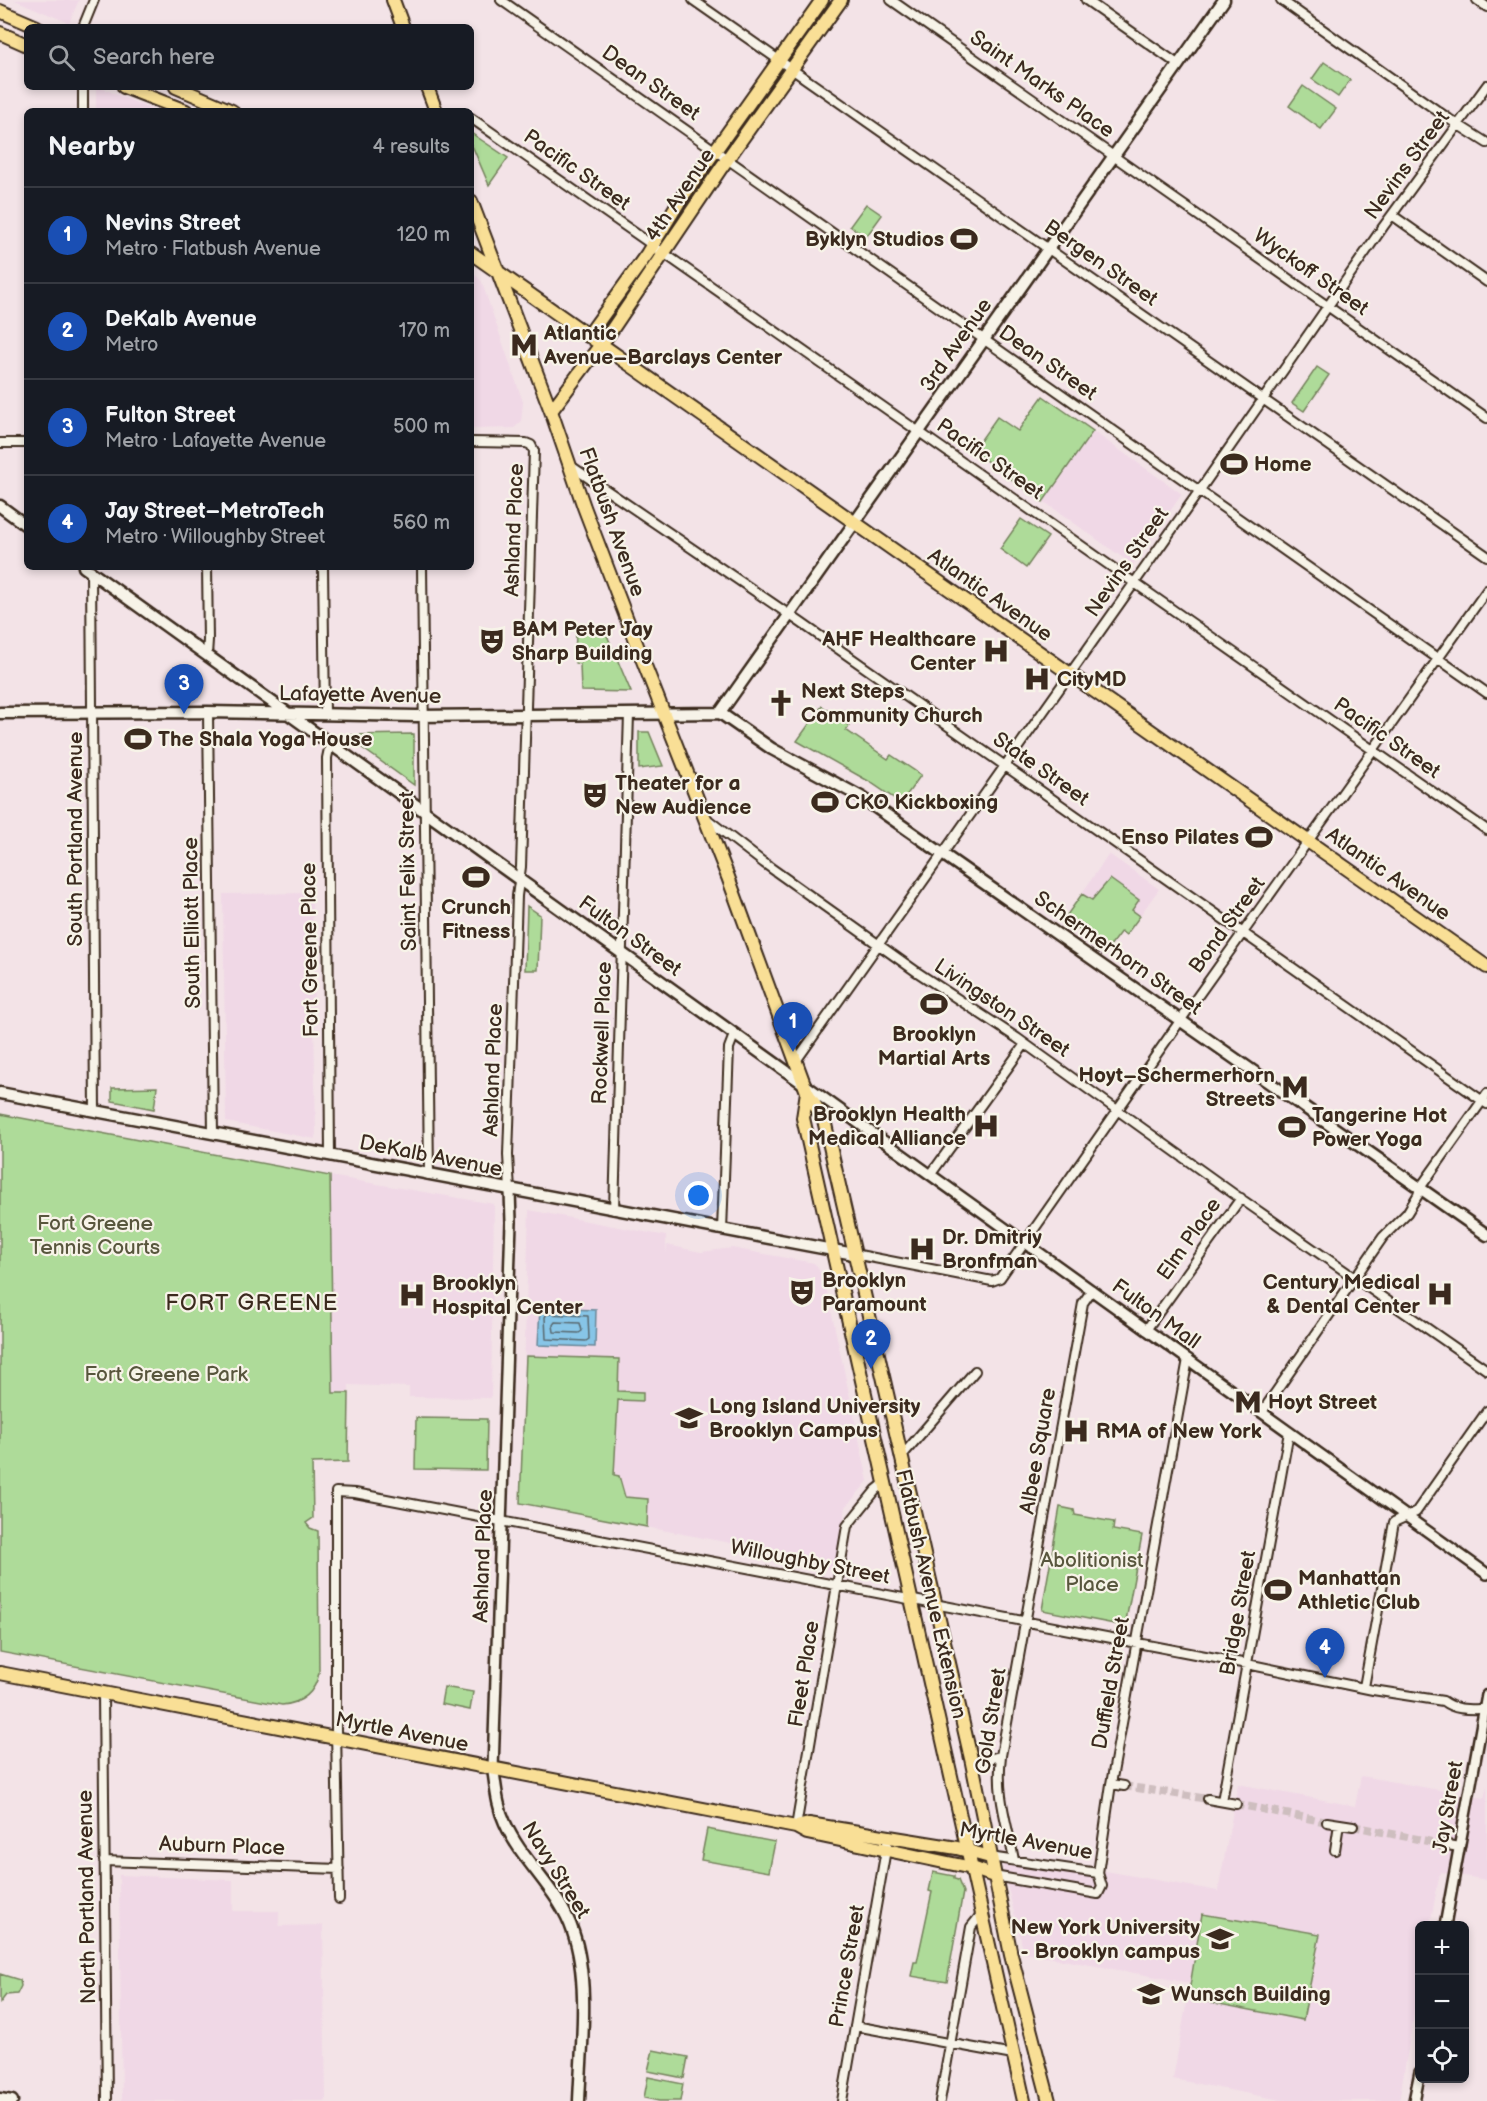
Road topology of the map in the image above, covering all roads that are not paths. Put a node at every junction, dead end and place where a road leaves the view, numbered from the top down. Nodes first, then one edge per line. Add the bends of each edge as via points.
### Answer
1 (94, 0) edge
2 (394, 0) edge
3 (501, 0) edge
4 (693, 0) edge
5 (822, 0) edge
6 (841, 0) edge
7 (891, 0) edge
8 (1086, 0) edge
9 (1224, 0) edge
10 (1281, 0) edge
11 (1477, 0) edge
12 (1487, 7) edge
13 (0, 11) edge
14 (30, 24) edge
15 (84, 24) edge
16 (403, 24) edge
17 (0, 33) edge
18 (24, 44) edge
19 (780, 62) junction
20 (1179, 65) junction
21 (793, 70) junction
22 (1487, 85) edge
23 (83, 90) edge
24 (132, 90) edge
25 (183, 90) edge
26 (428, 90) edge
27 (83, 108) edge
28 (178, 108) edge
29 (225, 108) edge
30 (435, 108) edge
31 (474, 120) edge
32 (1458, 124) junction
33 (1487, 144) edge
34 (715, 150) junction
35 (1114, 156) junction
36 (728, 159) junction
37 (474, 208) edge
38 (1392, 215) junction
39 (652, 245) junction
40 (1048, 249) junction
41 (663, 252) junction
42 (474, 255) edge
43 (500, 273) junction
44 (1487, 282) edge
45 (1328, 307) junction
46 (588, 336) junction
47 (984, 339) junction
48 (600, 345) junction
49 (1264, 398) junction
50 (551, 411) junction
51 (1487, 418) edge
52 (919, 431) junction
53 (474, 442) edge
54 (0, 443) edge
55 (24, 443) edge
56 (571, 466) junction
57 (1200, 491) junction
58 (0, 507) edge
59 (854, 523) junction
60 (24, 524) edge
61 (1487, 556) edge
62 (89, 570) edge
63 (90, 570) edge
64 (207, 570) edge
65 (323, 570) edge
66 (422, 570) edge
67 (1135, 583) junction
68 (1487, 590) edge
69 (789, 615) junction
70 (207, 655) junction
71 (1438, 658) junction
72 (1070, 674) junction
73 (1487, 693) edge
74 (92, 712) junction
75 (208, 712) junction
76 (287, 713) junction
77 (720, 713) junction
78 (0, 714) edge
79 (325, 714) junction
80 (526, 714) junction
81 (629, 714) junction
82 (665, 714) junction
83 (424, 716) junction
84 (330, 744) junction
85 (1373, 750) junction
86 (1005, 766) junction
87 (426, 814) junction
88 (705, 818) junction
89 (1487, 830) edge
90 (1308, 842) junction
91 (942, 854) junction
92 (519, 880) junction
93 (1244, 933) junction
94 (879, 944) junction
95 (623, 955) junction
96 (1487, 967) edge
97 (1180, 1021) junction
98 (734, 1035) junction
99 (1024, 1044) junction
100 (796, 1061) junction
101 (806, 1088) junction
102 (0, 1093) edge
103 (1485, 1100) edge
104 (1119, 1110) junction
105 (95, 1111) junction
106 (213, 1134) junction
107 (330, 1156) junction
108 (932, 1174) junction
109 (429, 1175) junction
110 (1420, 1188) junction
111 (510, 1191) junction
112 (1241, 1198) junction
113 (614, 1210) junction
114 (722, 1230) junction
115 (1487, 1235) edge
116 (1025, 1242) junction
117 (834, 1251) junction
118 (855, 1254) junction
119 (1355, 1278) junction
120 (997, 1281) joint
121 (1092, 1290) junction
122 (1146, 1330) junction
123 (1188, 1359) junction
124 (1487, 1370) edge
125 (975, 1371) dead end
126 (1487, 1411) edge
127 (1262, 1412) junction
128 (1289, 1432) junction
129 (901, 1457) junction
130 (886, 1482) junction
131 (1407, 1516) junction
132 (502, 1521) junction
133 (1487, 1574) edge
134 (837, 1586) junction
135 (913, 1600) junction
136 (935, 1603) junction
137 (1026, 1622) junction
138 (1137, 1643) junction
139 (1247, 1664) junction
140 (0, 1673) edge
141 (1364, 1687) junction
142 (103, 1694) junction
143 (1487, 1695) edge
144 (1486, 1709) edge
145 (336, 1738) junction
146 (1001, 1756) junction
147 (972, 1763) junction
148 (493, 1769) junction
149 (1111, 1784) junction
150 (1124, 1785) tunnel mouth
151 (1208, 1799) tunnel mouth
152 (1222, 1802) junction
153 (1236, 1804) tunnel mouth
154 (1326, 1822) tunnel mouth
155 (1339, 1824) junction
156 (796, 1827) junction
157 (1353, 1827) tunnel mouth
158 (887, 1844) junction
159 (1442, 1844) tunnel mouth
160 (1459, 1847) junction
161 (969, 1850) junction
162 (1335, 1850) dead end
163 (990, 1857) junction
164 (1014, 1860) junction
165 (104, 1861) junction
166 (972, 1868) junction
167 (339, 1869) junction
168 (1098, 1873) junction
169 (994, 1876) junction
170 (339, 1899) dead end
171 (983, 1912) junction
172 (1446, 1921) edge
173 (855, 2026) junction
174 (950, 2043) junction
175 (1013, 2055) junction
176 (1417, 2083) edge
177 (0, 2099) edge
178 (12, 2101) edge
179 (108, 2101) edge
180 (579, 2101) edge
181 (842, 2101) edge
182 (940, 2101) edge
183 (1024, 2101) edge
184 (1048, 2101) edge
185 (1414, 2101) edge

1 - 15 street
2 - 16 main road
3 - 34 street, Dean Street
4 - 19 street, Bergen Street
5 - 19 main road, 4th Avenue
6 - 21 main road, 4th Avenue
7 - 35 street, Saint Marks Place
8 - 20 street
9 - 20 main road, 3rd Avenue
10 - 32 street
11 - 12 street
13 - 14 main road
17 - 18 main road
19 - 21 street, Bergen Street
19 - 34 main road, 4th Avenue
20 - 35 main road, 3rd Avenue
21 - 36 main road, 4th Avenue
21 - 40 street, Bergen Street
22 - 32 street, Nevins Street
23 - 27 street
24 - 28 main road
25 - 29 main road
26 - 30 main road
31 - 39 street, Pacific Street
32 - 33 street
32 - 38 street, Nevins Street
34 - 36 street, Dean Street
34 - 39 main road, 4th Avenue
35 - 40 main road, 3rd Avenue
35 - 45 street, Wyckoff Street
36 - 41 main road, 4th Avenue
36 - 47 street, Dean Street
37 - 43 main road, Flatbush Avenue
38 - 44 street
38 - 45 street, Nevins Street
39 - 41 street, Pacific Street
39 - 46 main road, 4th Avenue
40 - 47 main road, 3rd Avenue
40 - 49 street, Bergen Street
41 - 48 main road, 4th Avenue
41 - 52 street, Pacific Street
42 - 43 main road, Atlantic Avenue
43 - 46 main road, Atlantic Avenue
43 - 50 main road, Flatbush Avenue
45 - 49 street, Nevins Street
45 - 51 street, Wyckoff Street
46 - 48 main road, Atlantic Avenue
47 - 52 main road, 3rd Avenue
47 - 57 street, Dean Street
48 - 50 main road, 4th Avenue
48 - 59 main road, Atlantic Avenue
49 - 57 street, Nevins Street
49 - 61 street, Bergen Street
50 - 56 main road, Flatbush Avenue
52 - 59 main road, 3rd Avenue
52 - 67 street, Pacific Street
53 - 80 street, Ashland Place via 522,442 531,445 534,455
54 - 55 street
56 - 69 street, State Street
56 - 82 main road, Flatbush Avenue
57 - 67 street, Nevins Street
57 - 71 street, Dean Street
58 - 60 main road
59 - 69 main road, 3rd Avenue
59 - 72 main road, Atlantic Avenue
62 - 74 street, South Portland Avenue
63 - 70 main road, Fulton Street
64 - 70 street
65 - 79 street
66 - 83 street, Saint Felix Street
67 - 72 street, Nevins Street
67 - 85 street, Pacific Street
68 - 71 street, Bond Street
69 - 77 main road, 3rd Avenue
69 - 86 street, State Street
70 - 76 main road, Fulton Street
71 - 73 street, Dean Street
71 - 85 street, Bond Street
72 - 86 street, Nevins Street
72 - 90 main road, Atlantic Avenue
74 - 75 main road, Lafayette Avenue
74 - 78 main road, Lafayette Avenue
74 - 105 street, South Portland Avenue
75 - 76 main road, Lafayette Avenue
75 - 106 street, South Elliott Place
76 - 79 main road, Lafayette Avenue
76 - 84 main road, Fulton Street
77 - 82 main road, Lafayette Avenue
77 - 91 main road, Schermerhorn Street via 772,749 861,797
79 - 83 main road, Lafayette Avenue
80 - 81 main road, Lafayette Avenue
80 - 83 main road, Lafayette Avenue
80 - 92 street, Ashland Place
81 - 82 main road, Lafayette Avenue
81 - 95 street, Rockwell Place
82 - 88 main road, Flatbush Avenue
83 - 87 street, Saint Felix Street
84 - 87 main road, Fulton Street
84 - 107 street, Fort Greene Place
85 - 89 street, Pacific Street
85 - 90 street, Bond Street
86 - 91 street, Nevins Street
86 - 93 street, State Street
87 - 92 main road, Fulton Street
87 - 109 street, Saint Felix Street
88 - 94 street, Livingston Street
88 - 100 main road, Flatbush Avenue
90 - 93 street, Bond Street
90 - 96 main road, Atlantic Avenue
91 - 94 street, Nevins Street
91 - 97 main road, Schermerhorn Street
92 - 95 main road, Fulton Street
92 - 111 street, Ashland Place via 508,1143
93 - 97 street, Bond Street
93 - 103 street, State Street
94 - 99 street, Livingston Street
94 - 100 street, Nevins Street
95 - 98 main road, Fulton Street
95 - 113 street, Rockwell Place
97 - 104 street, Bond Street
97 - 110 main road, Schermerhorn Street
98 - 101 main road, Fulton Street
98 - 114 street via 729,1048
99 - 104 street, Livingston Street
99 - 108 street
100 - 101 main road, Flatbush Avenue
101 - 108 street, Fulton Mall
101 - 117 main road, Flatbush Avenue Extension via 803,1118
101 - 118 main road, Flatbush Avenue Extension via 824,1120
102 - 105 main road, DeKalb Avenue
103 - 110 street
104 - 112 street, Livingston Street
104 - 116 street, Bond Street
105 - 106 main road, DeKalb Avenue
106 - 107 main road, DeKalb Avenue
107 - 109 main road, DeKalb Avenue
108 - 116 street, Fulton Mall
109 - 111 main road, DeKalb Avenue
110 - 115 main road, Schermerhorn Street
110 - 119 street via 1407,1213 1383,1237
111 - 113 main road, DeKalb Avenue
111 - 132 street, Ashland Place
112 - 119 street, Livingston Street
112 - 122 street, Elm Place
113 - 114 main road, DeKalb Avenue
114 - 117 main road, DeKalb Avenue
116 - 120 street, Bond Street
116 - 121 street, Fulton Mall
117 - 118 main road, DeKalb Avenue
117 - 130 main road, Flatbush Avenue Extension
118 - 120 street, DeKalb Avenue
118 - 129 main road, Flatbush Avenue Extension
119 - 124 street, Livingston Street
119 - 127 street
121 - 122 street, Fulton Mall
121 - 137 street, Albee Square via 1083,1303
122 - 123 street, Fulton Mall
123 - 127 street, Fulton Mall
123 - 138 street, Duffield Street
125 - 129 street
126 - 131 street via 1416,1512
127 - 128 street, Fulton Mall
128 - 131 street, Fulton Mall
128 - 139 street, Bridge Street
129 - 136 main road, Flatbush Avenue Extension
130 - 134 street, Fleet Place via 847,1526
130 - 135 main road, Flatbush Avenue Extension
131 - 133 street, Fulton Mall
131 - 141 street via 1394,1522
132 - 134 street, Willoughby Street
132 - 145 street, Willoughby Street via 336,1492
132 - 148 street, Ashland Place
134 - 135 street, Willoughby Street
134 - 156 street, Fleet Place
135 - 136 street, Willoughby Street
135 - 161 main road, Flatbush Avenue Extension
136 - 137 street, Willoughby Street
136 - 147 main road, Flatbush Avenue Extension
137 - 138 street, Willoughby Street
137 - 146 street, Gold Street
138 - 139 street, Willoughby Street
138 - 149 street, Duffield Street
139 - 141 street, Willoughby Street
139 - 152 street, Bridge Street
140 - 142 main road, Myrtle Avenue
141 - 144 street, Willoughby Street via 1471,1710
142 - 145 main road, Myrtle Avenue
142 - 165 street, North Portland Avenue
143 - 144 street, Jay Street
144 - 160 street, Jay Street
145 - 148 main road, Myrtle Avenue
145 - 167 street
146 - 147 street
146 - 164 street, Gold Street via 1000,1795
147 - 163 main road, Flatbush Avenue Extension
148 - 156 main road, Myrtle Avenue
148 - 180 main road, Navy Street via 505,1825 573,1930 582,1989
149 - 150 street
149 - 168 street, Duffield Street
151 - 152 street
152 - 153 street
154 - 155 street
155 - 157 street
155 - 162 street
156 - 158 main road, Myrtle Avenue via 809,1824
158 - 161 main road, Myrtle Avenue
158 - 166 main road, Myrtle Avenue
158 - 173 street, Prince Street
159 - 160 street
160 - 172 street, Jay Street
161 - 163 main road, Myrtle Avenue
161 - 166 main road, Flatbush Avenue Extension
163 - 164 street, Myrtle Avenue
163 - 169 main road, Flatbush Avenue Extension
164 - 168 street, Myrtle Avenue
165 - 167 street, Auburn Place
165 - 179 street, North Portland Avenue
166 - 169 main road, Myrtle Avenue
166 - 171 main road, Flatbush Avenue Extension
167 - 170 street
168 - 169 street, Myrtle Avenue via 1102,1886 1098,1894
169 - 184 main road, Flatbush Avenue Extension
171 - 174 street via 971,1927
171 - 175 main road, Flatbush Avenue Extension
173 - 174 street
173 - 181 street, Prince Street
174 - 175 street
174 - 182 street
175 - 183 main road, Flatbush Avenue Extension
176 - 185 street
177 - 178 main road

